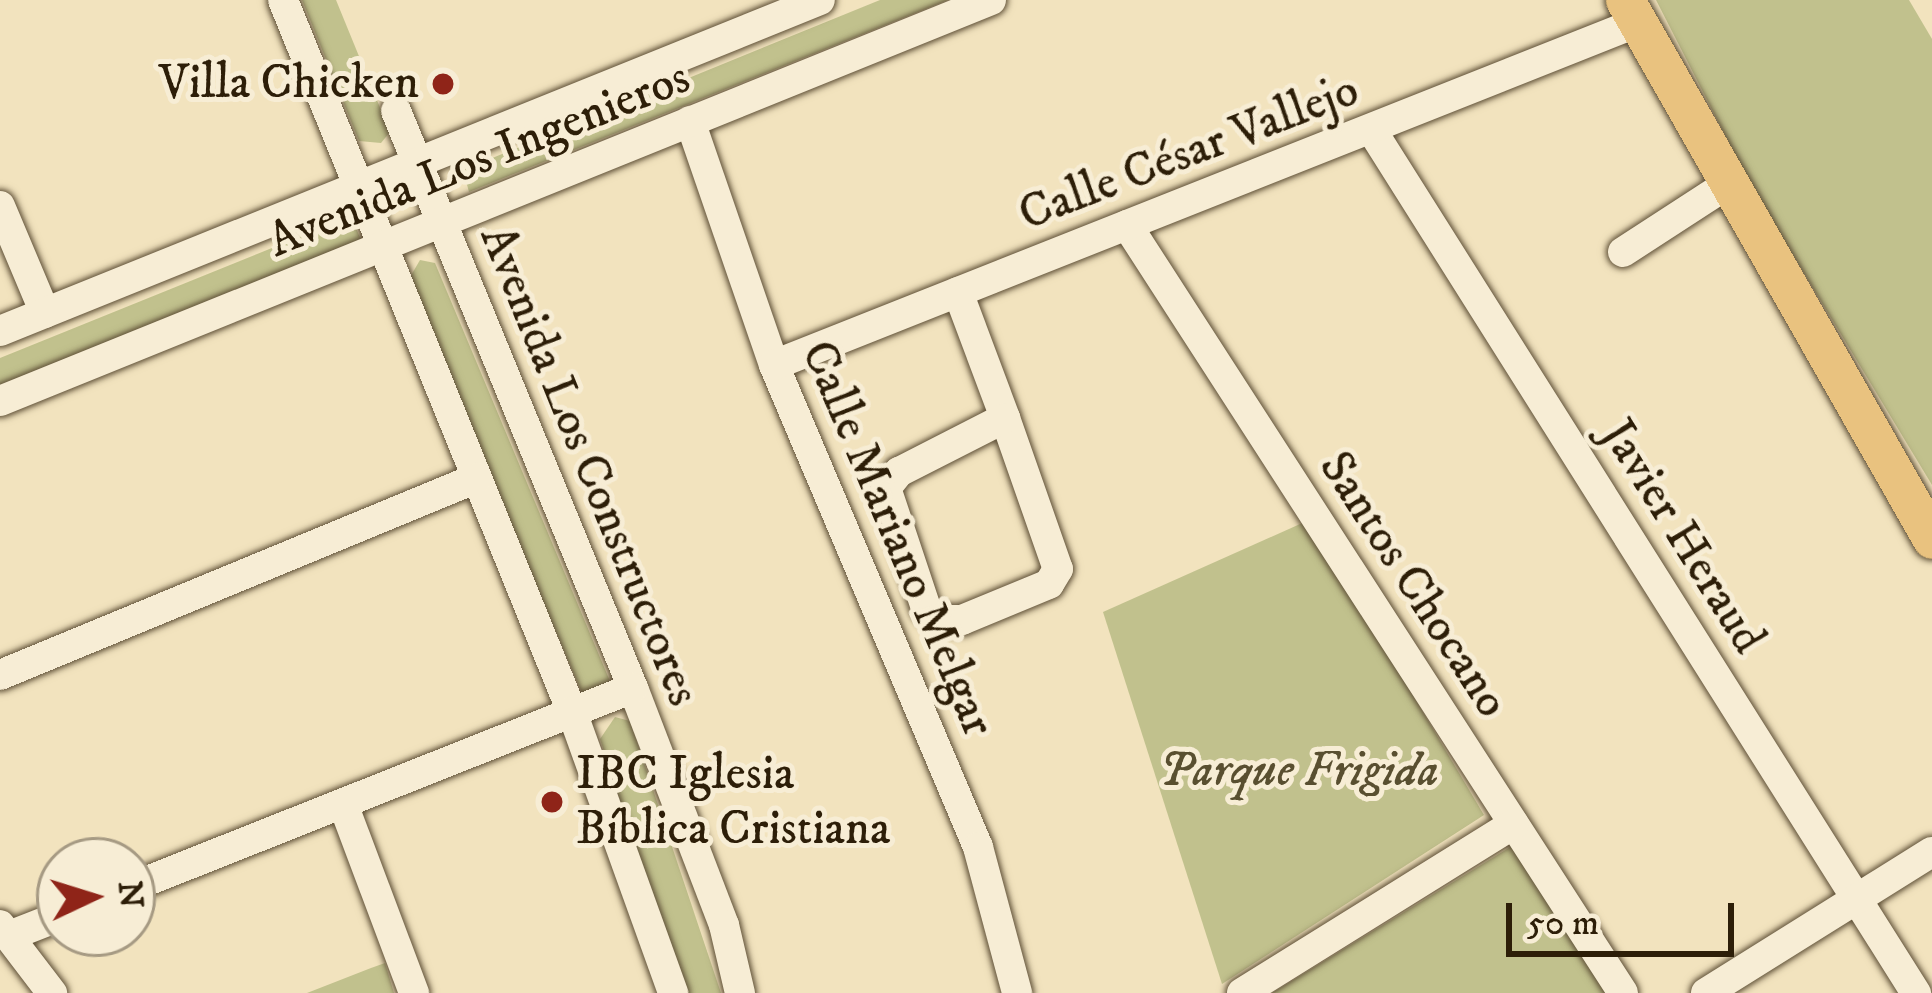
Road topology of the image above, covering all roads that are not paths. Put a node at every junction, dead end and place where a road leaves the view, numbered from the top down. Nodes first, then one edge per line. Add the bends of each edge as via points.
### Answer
1 (283, 0) edge
2 (820, 0) edge
3 (992, 0) edge
4 (1630, 11) edge
5 (397, 111) dead end
6 (690, 122) junction
7 (1371, 129) junction
8 (417, 162) junction
9 (1726, 185) junction
10 (360, 187) junction
11 (0, 206) edge
12 (1126, 225) junction
13 (443, 227) junction
14 (386, 250) junction
15 (1623, 252) dead end
16 (958, 292) junction
17 (45, 313) junction
18 (0, 331) edge
19 (774, 365) junction
20 (0, 401) edge
21 (1005, 418) junction
22 (477, 478) junction
23 (1932, 539) edge
24 (0, 675) edge
25 (633, 688) junction
26 (572, 712) junction
27 (343, 804) junction
28 (1514, 824) junction
29 (1932, 852) edge
30 (156, 878) edge
31 (1857, 898) junction
32 (36, 922) edge
33 (4, 931) edge
34 (52, 993) edge
35 (414, 993) edge
36 (673, 993) edge
37 (740, 993) edge
38 (1017, 993) edge
39 (1242, 993) edge
40 (1623, 993) edge
41 (1706, 993) edge
42 (1916, 993) edge

1 - 10 street
2 - 8 street, Avenida Los Ingenieros
3 - 6 street, Avenida Los Ingenieros
4 - 7 street, Calle César Vallejo
4 - 9 main road
5 - 8 street, Avenida Los Constructores
6 - 13 street, Avenida Los Ingenieros
6 - 19 street, Calle Mariano Melgar
7 - 12 street, Calle César Vallejo
7 - 31 street, Javier Heraud
8 - 10 street, Avenida Los Ingenieros
8 - 13 street, Avenida Los Constructores
9 - 15 street
9 - 23 main road
10 - 14 street
10 - 17 street, Avenida Los Ingenieros
11 - 17 street
12 - 16 street, Calle César Vallejo
12 - 28 street, Santos Chocano
13 - 14 street, Avenida Los Ingenieros
13 - 25 street, Avenida Los Constructores
14 - 20 street, Avenida Los Ingenieros
14 - 22 street
16 - 19 street, Calle César Vallejo
16 - 21 street
17 - 18 street, Avenida Los Ingenieros
19 - 38 street, Calle Mariano Melgar via 978,847
21 - 21 street via 1058,569 1049,584 962,620 939,620 926,608 886,488 898,472
22 - 24 street
22 - 26 street
25 - 26 street
25 - 37 street, Avenida Los Constructores via 724,925
26 - 27 street
26 - 36 street
27 - 30 street
27 - 35 street
28 - 39 street
28 - 40 street, Santos Chocano
29 - 31 street
31 - 41 street
31 - 42 street, Javier Heraud
32 - 33 street
33 - 34 street

